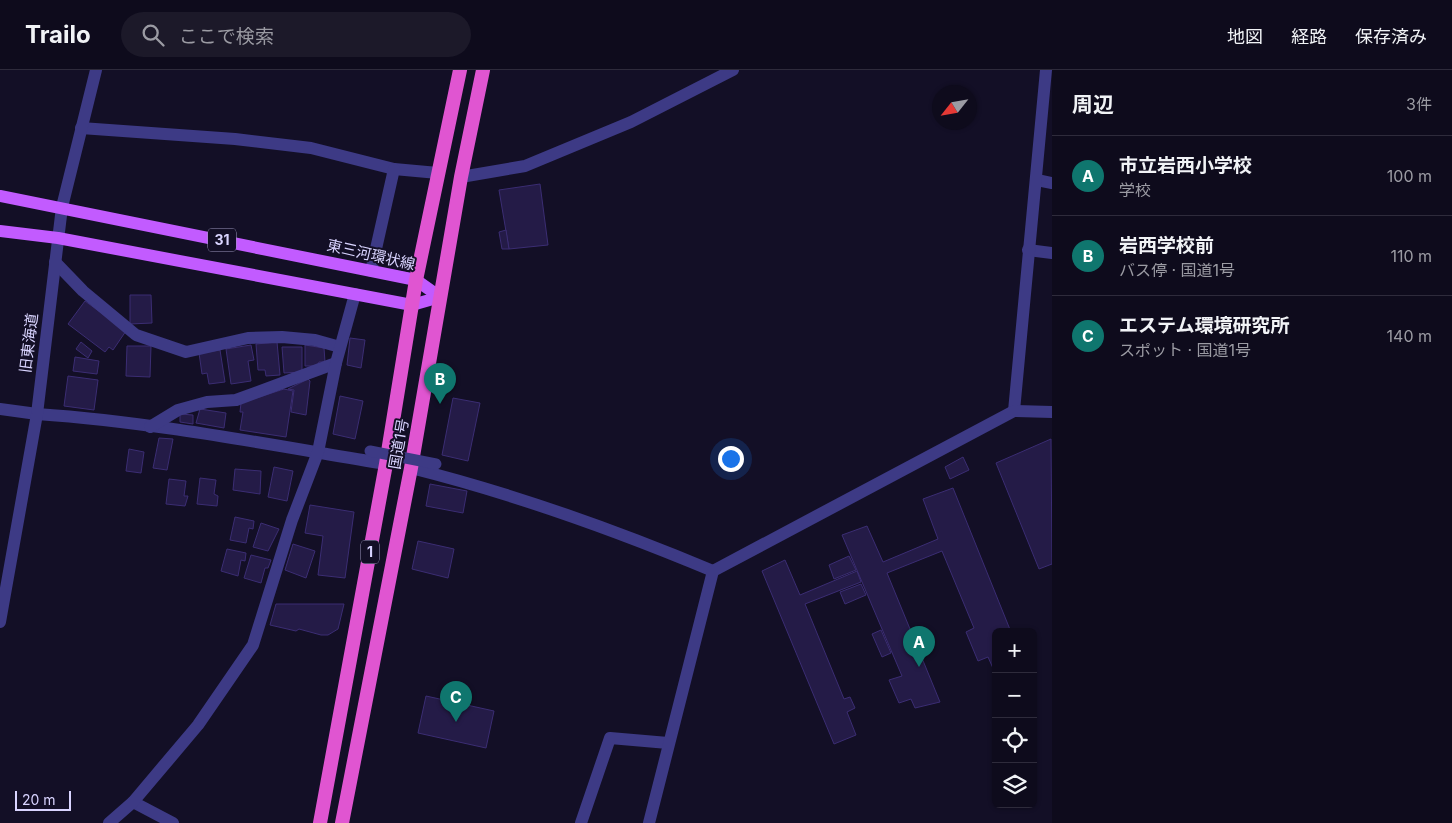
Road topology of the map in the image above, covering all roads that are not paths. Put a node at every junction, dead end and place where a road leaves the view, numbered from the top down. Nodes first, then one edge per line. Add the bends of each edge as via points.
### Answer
1 (96, 70) edge
2 (460, 70) edge
3 (483, 70) edge
4 (733, 70) edge
5 (1046, 70) edge
6 (1047, 118) edge
7 (82, 128) junction
8 (394, 169) junction
9 (438, 173) junction
10 (461, 177) junction
11 (1037, 180) junction
12 (1052, 183) edge
13 (0, 196) edge
14 (62, 207) junction
15 (0, 231) edge
16 (58, 238) junction
17 (1028, 250) junction
18 (1052, 253) edge
19 (55, 262) junction
20 (370, 271) junction
21 (416, 280) junction
22 (355, 294) junction
23 (440, 297) junction
24 (412, 305) junction
25 (340, 347) junction
26 (336, 364) junction
27 (0, 409) edge
28 (1014, 411) junction
29 (1052, 412) edge
30 (37, 414) junction
31 (150, 427) junction
32 (370, 451) dead end
33 (318, 452) junction
34 (386, 464) junction
35 (436, 464) dead end
36 (411, 468) junction
37 (713, 571) junction
38 (0, 622) edge
39 (668, 743) junction
40 (133, 802) junction
41 (109, 823) edge
42 (173, 823) edge
43 (320, 823) edge
44 (342, 823) edge
45 (581, 823) edge
46 (649, 823) edge

1 - 7 street, 旧東海道
2 - 9 highway, 国道1号 / 1
3 - 10 highway, 国道1号 / 1
4 - 10 street via 630,122 525,166
5 - 6 street
6 - 11 street
7 - 8 street via 311,148
7 - 14 street, 旧東海道
8 - 9 street
8 - 20 street
9 - 21 highway, 国道1号 / 1
10 - 23 highway, 国道1号 / 1
11 - 12 street
11 - 17 street
13 - 14 main road, 東三河環状線 / 31
14 - 16 street, 旧東海道
14 - 20 main road, 東三河環状線 / 31
15 - 16 main road, 31
16 - 19 street, 旧東海道
16 - 22 main road, 31
17 - 18 street
17 - 28 street
19 - 25 street via 83,291 136,336 186,352 248,338 315,340
19 - 30 street, 旧東海道
20 - 21 main road, 東三河環状線 / 31
21 - 23 main road, 東三河環状線 / 31
21 - 24 highway, 国道1号 / 1
22 - 24 main road, 31
22 - 25 street
23 - 24 main road, 31
23 - 36 highway, 国道1号 / 1
24 - 34 highway, 国道1号 / 1
25 - 26 street
26 - 31 street via 236,400 207,402 178,410
26 - 33 street
27 - 30 street
28 - 29 street
28 - 37 street
30 - 31 street
30 - 38 street, 旧東海道
31 - 33 street
32 - 35 street, bridge
33 - 34 street
33 - 40 street via 292,520 253,645 198,725
34 - 43 highway, 国道1号 / 1
36 - 37 street via 489,488 646,543
36 - 44 highway, 国道1号 / 1
37 - 39 street
39 - 45 street via 610,738
39 - 46 street
40 - 41 street
40 - 42 street

